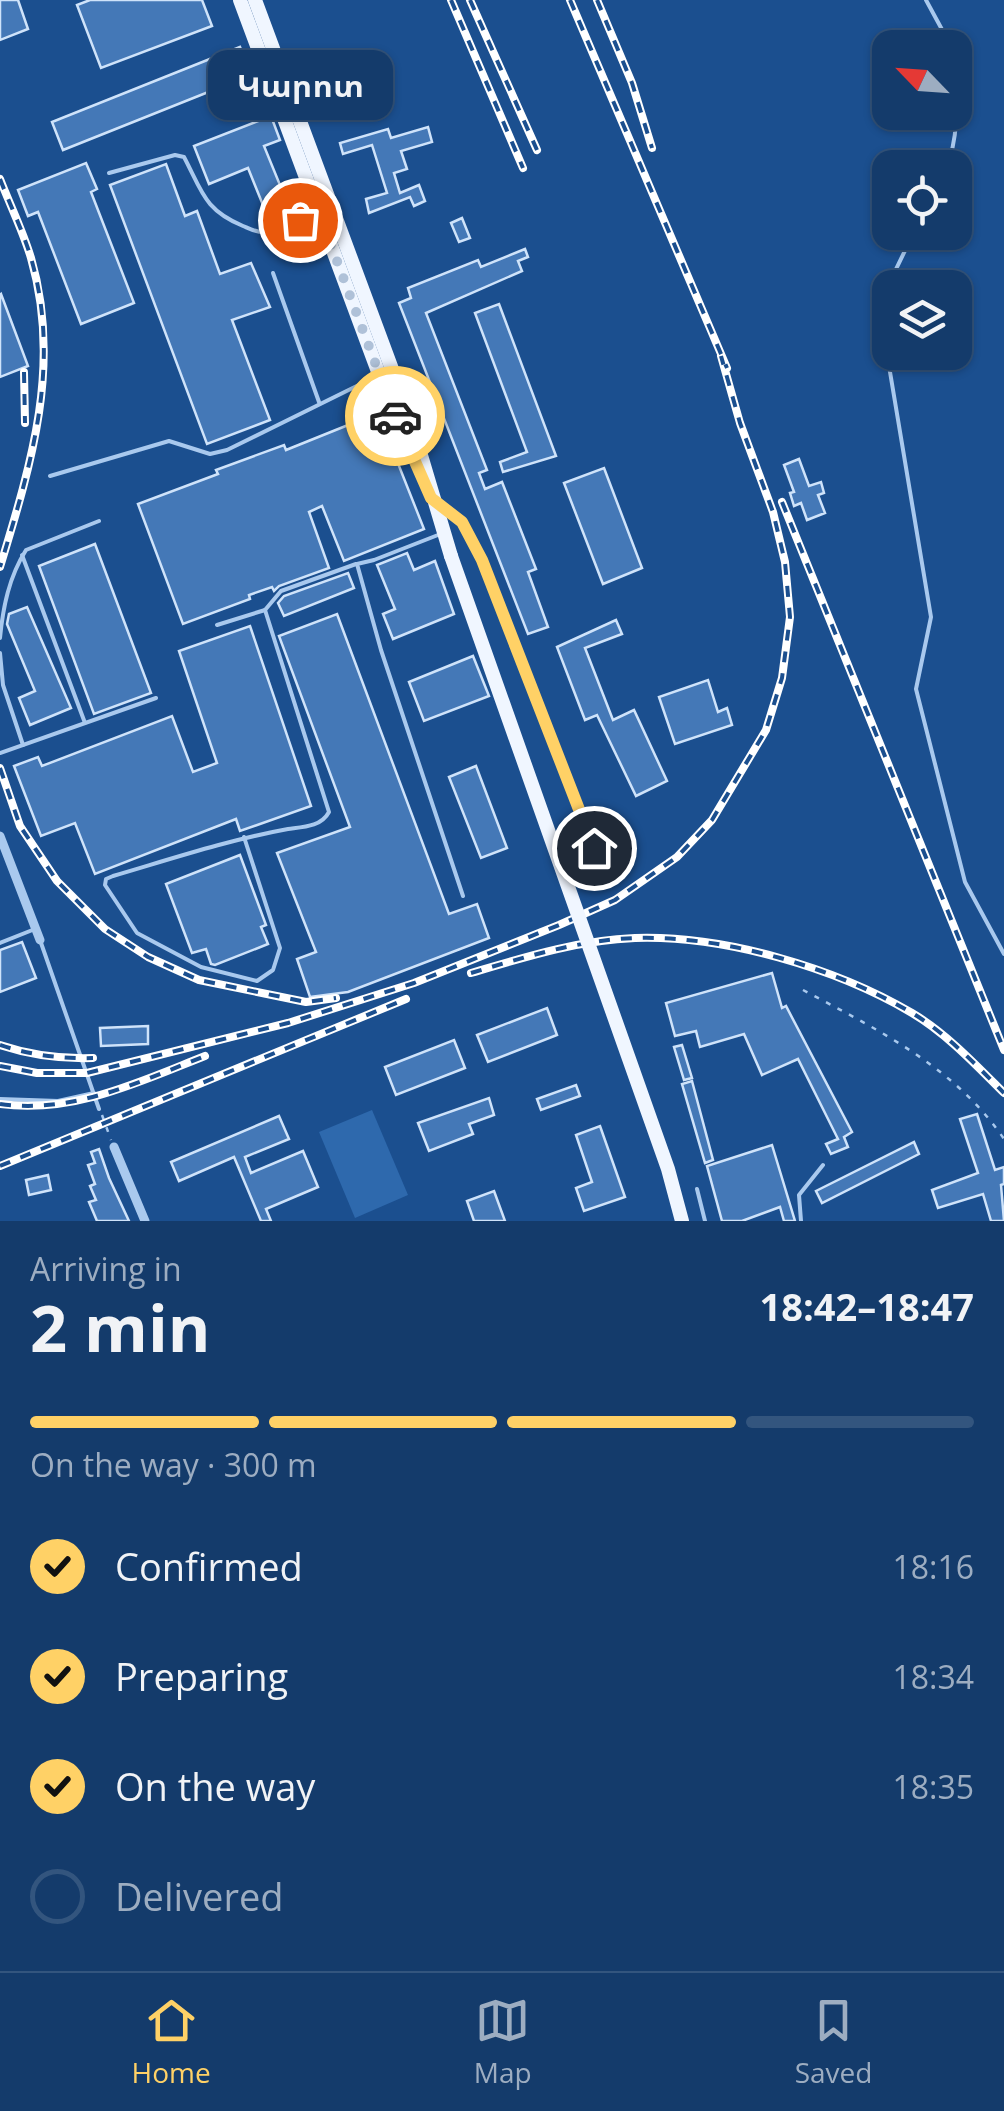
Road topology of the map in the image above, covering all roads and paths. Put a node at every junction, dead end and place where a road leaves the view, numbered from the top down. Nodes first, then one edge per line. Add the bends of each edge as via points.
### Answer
1 (240, 0) edge
2 (256, 0) edge
3 (926, 0) edge
4 (942, 30) edge
5 (109, 172) dead end
6 (319, 213) junction
7 (905, 250) edge
8 (273, 273) dead end
9 (380, 375) junction
10 (319, 402) junction
11 (50, 476) dead end
12 (431, 498) junction
13 (99, 520) dead end
14 (442, 533) junction
15 (22, 555) junction
16 (356, 564) junction
17 (265, 610) junction
18 (216, 625) dead end
19 (0, 638) edge
20 (0, 653) edge
21 (156, 698) dead end
22 (85, 723) junction
23 (23, 745) junction
24 (0, 753) edge
25 (0, 836) edge
26 (244, 838) junction
27 (594, 848) dead end
28 (463, 896) dead end
29 (35, 929) junction
30 (40, 940) joint
31 (0, 943) edge
32 (1004, 954) edge
33 (804, 990) dead end
34 (94, 1093) junction
35 (0, 1099) edge
36 (99, 1108) joint
37 (1004, 1138) edge
38 (114, 1147) joint
39 (822, 1165) dead end
40 (697, 1189) dead end
41 (145, 1221) edge
42 (682, 1221) edge
43 (705, 1221) edge
44 (801, 1221) edge

1 - 6 main road
2 - 12 main road via 409,416
3 - 4 lane
5 - 6 lane via 184,158 202,198 228,220 258,232
6 - 9 main road
7 - 32 lane via 884,294 885,342 931,616 916,689 964,882
8 - 10 lane
9 - 10 lane
9 - 12 main road
10 - 11 lane via 226,450 210,454 169,441
12 - 14 main road
12 - 27 lane via 462,522 482,560
13 - 15 lane
14 - 16 lane
14 - 42 main road, bridge
15 - 19 lane
15 - 22 lane
16 - 17 lane via 281,591
16 - 28 lane
17 - 18 lane
17 - 26 lane via 329,812 315,824
20 - 23 lane
21 - 22 lane
22 - 23 lane
23 - 24 lane
25 - 29 street
26 - 26 lane via 280,948 273,970 257,981 201,967 138,933 105,885 113,876
29 - 30 street
29 - 31 lane
30 - 34 lane
33 - 37 path via 951,1077
34 - 35 lane via 58,1101
34 - 36 lane
36 - 38 path
38 - 41 street
39 - 44 lane via 800,1195
40 - 43 lane

